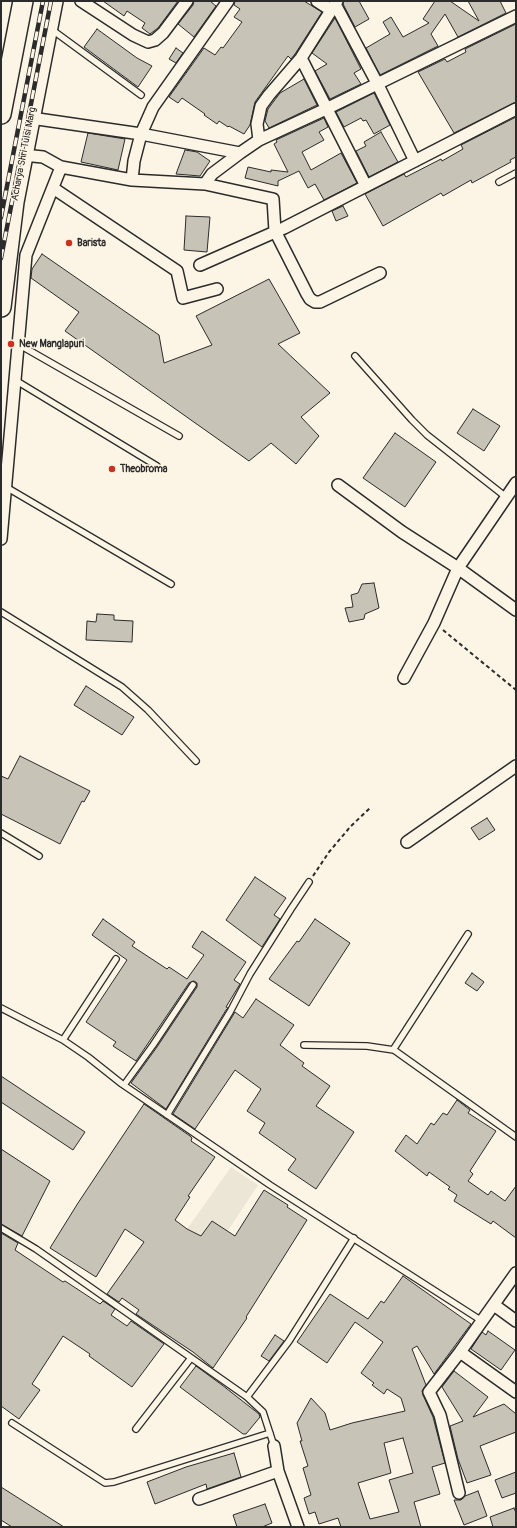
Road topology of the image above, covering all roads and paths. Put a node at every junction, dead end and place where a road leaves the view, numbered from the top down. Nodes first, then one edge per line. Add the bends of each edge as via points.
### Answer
1 (18, 1) edge
2 (23, 1) edge
3 (52, 1) edge
4 (81, 1) edge
5 (187, 1) edge
6 (228, 1) edge
7 (317, 1) edge
8 (334, 5) edge
9 (516, 16) edge
10 (48, 26) junction
11 (301, 58) junction
12 (1, 84) edge
13 (377, 84) junction
14 (141, 95) dead end
15 (326, 109) junction
16 (516, 109) edge
17 (1, 114) edge
18 (30, 118) junction
19 (141, 134) junction
20 (259, 140) junction
21 (240, 152) junction
22 (23, 155) junction
23 (415, 160) junction
24 (61, 167) junction
25 (516, 173) edge
26 (132, 180) junction
27 (499, 182) dead end
28 (205, 184) junction
29 (366, 186) junction
30 (53, 188) junction
31 (8, 202) edge
32 (275, 231) junction
33 (200, 265) dead end
34 (380, 273) dead end
35 (217, 289) dead end
36 (1, 307) edge
37 (18, 344) junction
38 (354, 356) dead end
39 (15, 380) junction
40 (179, 436) dead end
41 (157, 466) dead end
42 (516, 483) edge
43 (338, 485) dead end
44 (6, 487) junction
45 (506, 497) junction
46 (1, 539) edge
47 (458, 568) junction
48 (171, 584) dead end
49 (516, 610) edge
50 (1, 612) edge
51 (434, 623) junction
52 (404, 678) dead end
53 (516, 690) edge
54 (196, 761) dead end
55 (516, 766) edge
56 (370, 808) dead end
57 (1, 833) edge
58 (407, 842) dead end
59 (40, 856) dead end
60 (309, 882) joint
61 (468, 934) dead end
62 (116, 959) dead end
63 (193, 985) dead end
64 (1, 1008) edge
65 (63, 1040) junction
66 (304, 1045) dead end
67 (393, 1050) junction
68 (124, 1085) junction
69 (168, 1115) junction
70 (516, 1137) edge
71 (1, 1228) edge
72 (354, 1238) junction
73 (516, 1273) edge
74 (494, 1305) junction
75 (482, 1321) junction
76 (516, 1321) edge
77 (460, 1352) junction
78 (191, 1358) junction
79 (516, 1392) edge
80 (247, 1397) junction
81 (12, 1423) dead end
82 (136, 1429) dead end
83 (270, 1434) junction
84 (274, 1446) joint
85 (278, 1471) junction
86 (459, 1492) dead end
87 (199, 1499) dead end
88 (298, 1527) edge

1 - 12 street
2 - 17 highway
3 - 10 highway, Acharya Shri Tulsi Marg
4 - 5 street via 148,42 163,33
6 - 19 street via 153,107
7 - 8 street
8 - 11 street
8 - 13 street
9 - 13 street
10 - 14 lane
10 - 18 highway, Acharya Shri Tulsi Marg
11 - 15 street
11 - 20 street via 261,106
13 - 15 street
13 - 23 street
15 - 20 street
15 - 29 street
16 - 23 street
18 - 19 street
18 - 22 highway, Acharya Shri Tulsi Marg
19 - 21 street
19 - 26 street
20 - 21 street
21 - 28 street via 212,174
22 - 24 street via 43,157
22 - 31 highway, Acharya Shri Tulsi Marg
23 - 29 street
24 - 26 street
24 - 30 street
25 - 27 lane
26 - 28 street
28 - 32 street via 273,199
29 - 32 street
30 - 35 street via 177,271 183,298
30 - 37 street via 26,255
31 - 36 highway, Acharya Shri Tulsi Marg
32 - 33 street
32 - 34 street via 307,294 315,302 320,302
37 - 39 street
37 - 40 lane
38 - 45 lane via 427,435
39 - 41 lane
39 - 44 street
42 - 45 street
43 - 47 street via 402,532
44 - 46 street
44 - 48 lane
45 - 47 street
47 - 49 street
47 - 51 street
50 - 54 lane via 122,687 148,710
51 - 52 street
51 - 53 path
55 - 58 street
56 - 60 path via 329,852
57 - 59 lane
60 - 69 lane via 250,974
61 - 67 lane
62 - 65 lane
63 - 68 lane
64 - 65 lane
65 - 68 lane
66 - 67 lane via 366,1046
67 - 70 lane
68 - 69 lane
69 - 72 lane
71 - 78 lane via 36,1249
72 - 75 lane
72 - 80 lane via 289,1341
73 - 74 street
74 - 75 street
74 - 76 street
75 - 77 street
77 - 79 street
77 - 86 street via 429,1392 440,1414
78 - 80 lane
78 - 82 lane
80 - 83 lane via 262,1412
81 - 83 lane via 105,1483
83 - 84 lane
84 - 85 street
85 - 87 street
85 - 88 street

